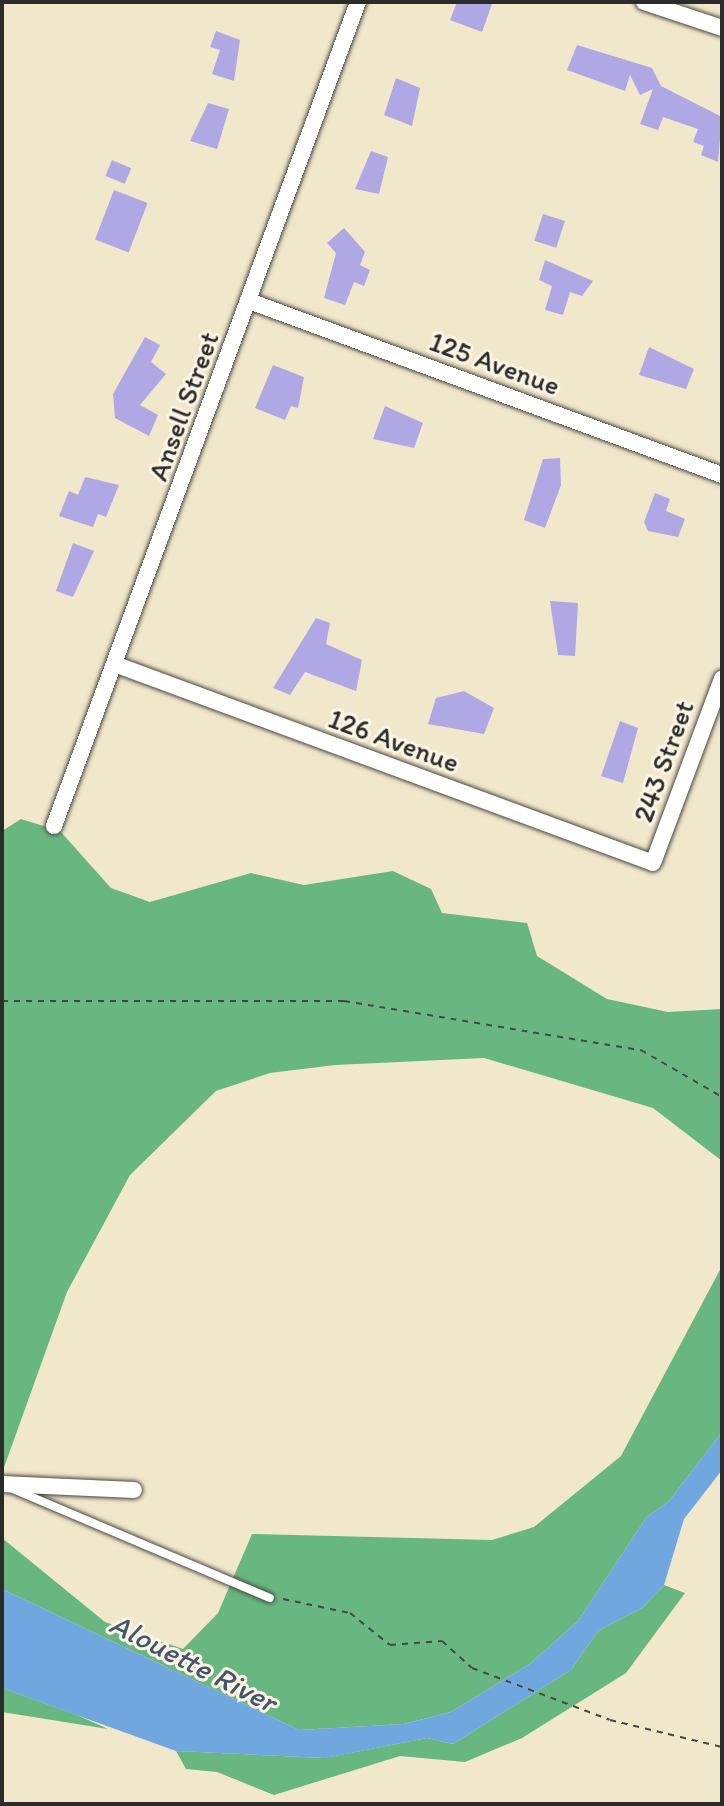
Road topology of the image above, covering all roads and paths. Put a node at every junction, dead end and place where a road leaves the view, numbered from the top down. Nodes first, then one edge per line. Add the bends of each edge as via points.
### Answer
1 (358, 2) edge
2 (644, 2) edge
3 (722, 28) edge
4 (249, 301) junction
5 (722, 475) edge
6 (117, 665) junction
7 (722, 678) edge
8 (54, 826) dead end
9 (653, 863) joint
10 (2, 1001) edge
11 (722, 1097) edge
12 (2, 1484) edge
13 (134, 1490) dead end
14 (270, 1598) joint
15 (722, 1747) edge

1 - 4 street, Ansell Street
2 - 3 street
4 - 5 street, 125 Avenue
4 - 6 street, Ansell Street
6 - 8 street, Ansell Street
6 - 9 street, 126 Avenue
7 - 9 street, 243 Street
10 - 11 path via 344,1001 641,1050
12 - 13 street
12 - 14 lane
14 - 15 path via 350,1613 390,1645 442,1641 472,1668 610,1720

